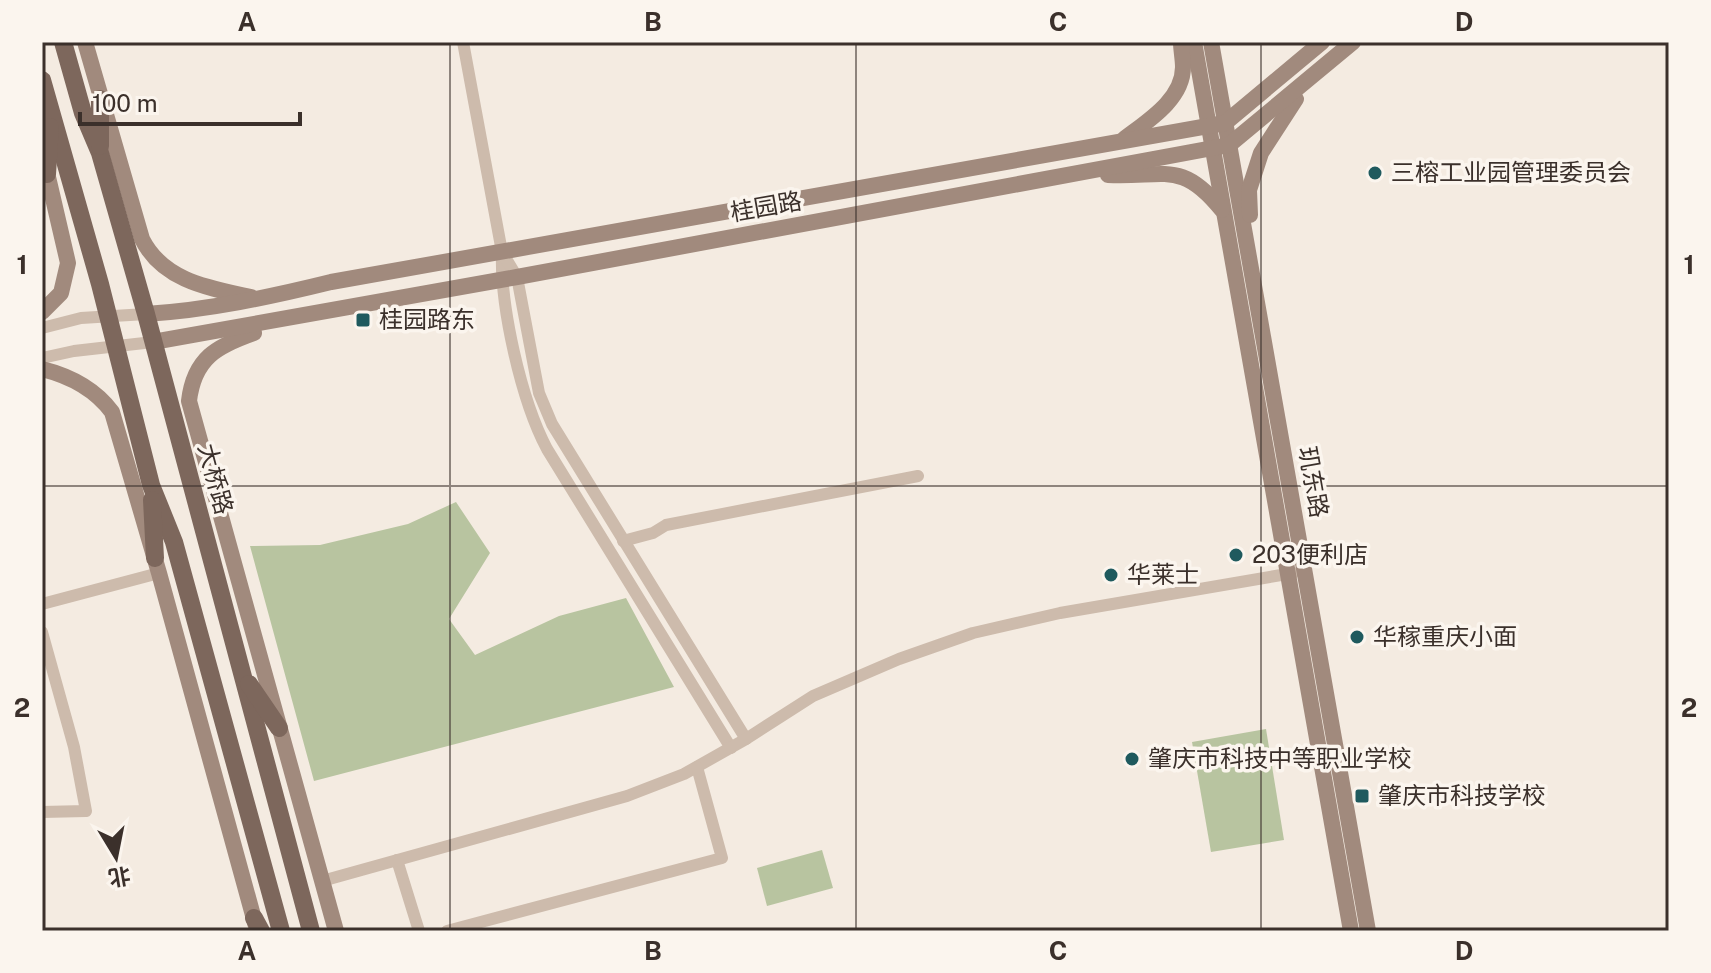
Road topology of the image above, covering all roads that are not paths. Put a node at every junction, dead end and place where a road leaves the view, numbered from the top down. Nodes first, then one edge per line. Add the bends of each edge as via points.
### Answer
1 (63, 42) edge
2 (85, 42) edge
3 (463, 42) edge
4 (1181, 42) edge
5 (1194, 42) edge
6 (1211, 42) edge
7 (1322, 42) edge
8 (1353, 42) edge
9 (1314, 75) junction
10 (42, 80) edge
11 (100, 99) junction
12 (51, 112) junction
13 (1217, 124) junction
14 (1119, 142) junction
15 (1229, 145) junction
16 (1212, 149) junction
17 (100, 153) junction
18 (42, 155) edge
19 (1078, 173) junction
20 (47, 174) junction
21 (1226, 215) junction
22 (1247, 245) junction
23 (502, 252) junction
24 (509, 279) junction
25 (261, 300) junction
26 (42, 312) edge
27 (146, 314) junction
28 (109, 316) junction
29 (301, 316) junction
30 (42, 328) edge
31 (153, 342) junction
32 (116, 346) junction
33 (42, 358) edge
34 (42, 369) edge
35 (918, 476) dead end
36 (151, 485) junction
37 (623, 541) junction
38 (157, 565) junction
39 (1296, 572) junction
40 (42, 604) edge
41 (42, 632) edge
42 (241, 672) junction
43 (279, 728) junction
44 (746, 739) junction
45 (731, 748) junction
46 (697, 767) junction
47 (42, 812) edge
48 (397, 860) junction
49 (322, 881) junction
50 (258, 927) edge
51 (281, 931) edge
52 (311, 931) edge
53 (336, 931) edge
54 (419, 931) edge
55 (447, 931) edge
56 (1351, 931) edge
57 (1368, 931) edge

1 - 17 main road, 大桥路
2 - 11 main road
3 - 23 street
4 - 14 main road via 1184,71 1174,95
5 - 13 main road, 玑东路
6 - 13 main road, 玑东路
7 - 13 main road
8 - 9 main road, 桂园路
9 - 15 main road, 桂园路
9 - 22 main road via 1261,153 1249,190
10 - 12 main road
11 - 17 main road
11 - 25 main road via 149,252 195,284
12 - 20 main road
12 - 28 main road
13 - 14 main road, 桂园路
13 - 15 main road, 玑东路
13 - 16 main road, 玑东路
14 - 23 main road, 桂园路
15 - 16 main road, 桂园路
15 - 22 main road, 玑东路
16 - 19 main road, 桂园路
16 - 21 main road, 玑东路
17 - 27 main road, 大桥路
18 - 20 main road
19 - 21 main road via 1162,173 1193,179
19 - 24 main road, 桂园路
20 - 26 main road via 68,263 61,293
21 - 39 main road, 玑东路
22 - 39 main road, 玑东路
23 - 24 street
23 - 25 main road, 桂园路
24 - 29 main road, 桂园路
24 - 37 street via 545,409
24 - 45 street via 525,398 539,434
25 - 27 main road, 桂园路
27 - 28 street
27 - 31 main road, 大桥路
28 - 30 street
28 - 32 main road
29 - 31 main road, 桂园路
29 - 43 main road via 213,351 191,386 189,401
31 - 32 street
31 - 42 main road, 大桥路
32 - 33 street
32 - 36 main road
34 - 38 main road via 85,386 112,412
35 - 37 street via 666,525
36 - 38 main road
36 - 51 main road via 174,542
37 - 44 street
38 - 40 street
38 - 50 main road
39 - 44 street via 973,633 813,696
39 - 56 main road, 玑东路
39 - 57 main road, 玑东路
41 - 47 street via 86,811
42 - 43 main road
42 - 52 main road, 大桥路
43 - 49 main road
44 - 45 street
45 - 46 street
46 - 48 street via 627,796
46 - 55 street via 722,858
48 - 49 street
48 - 54 street
49 - 53 main road

